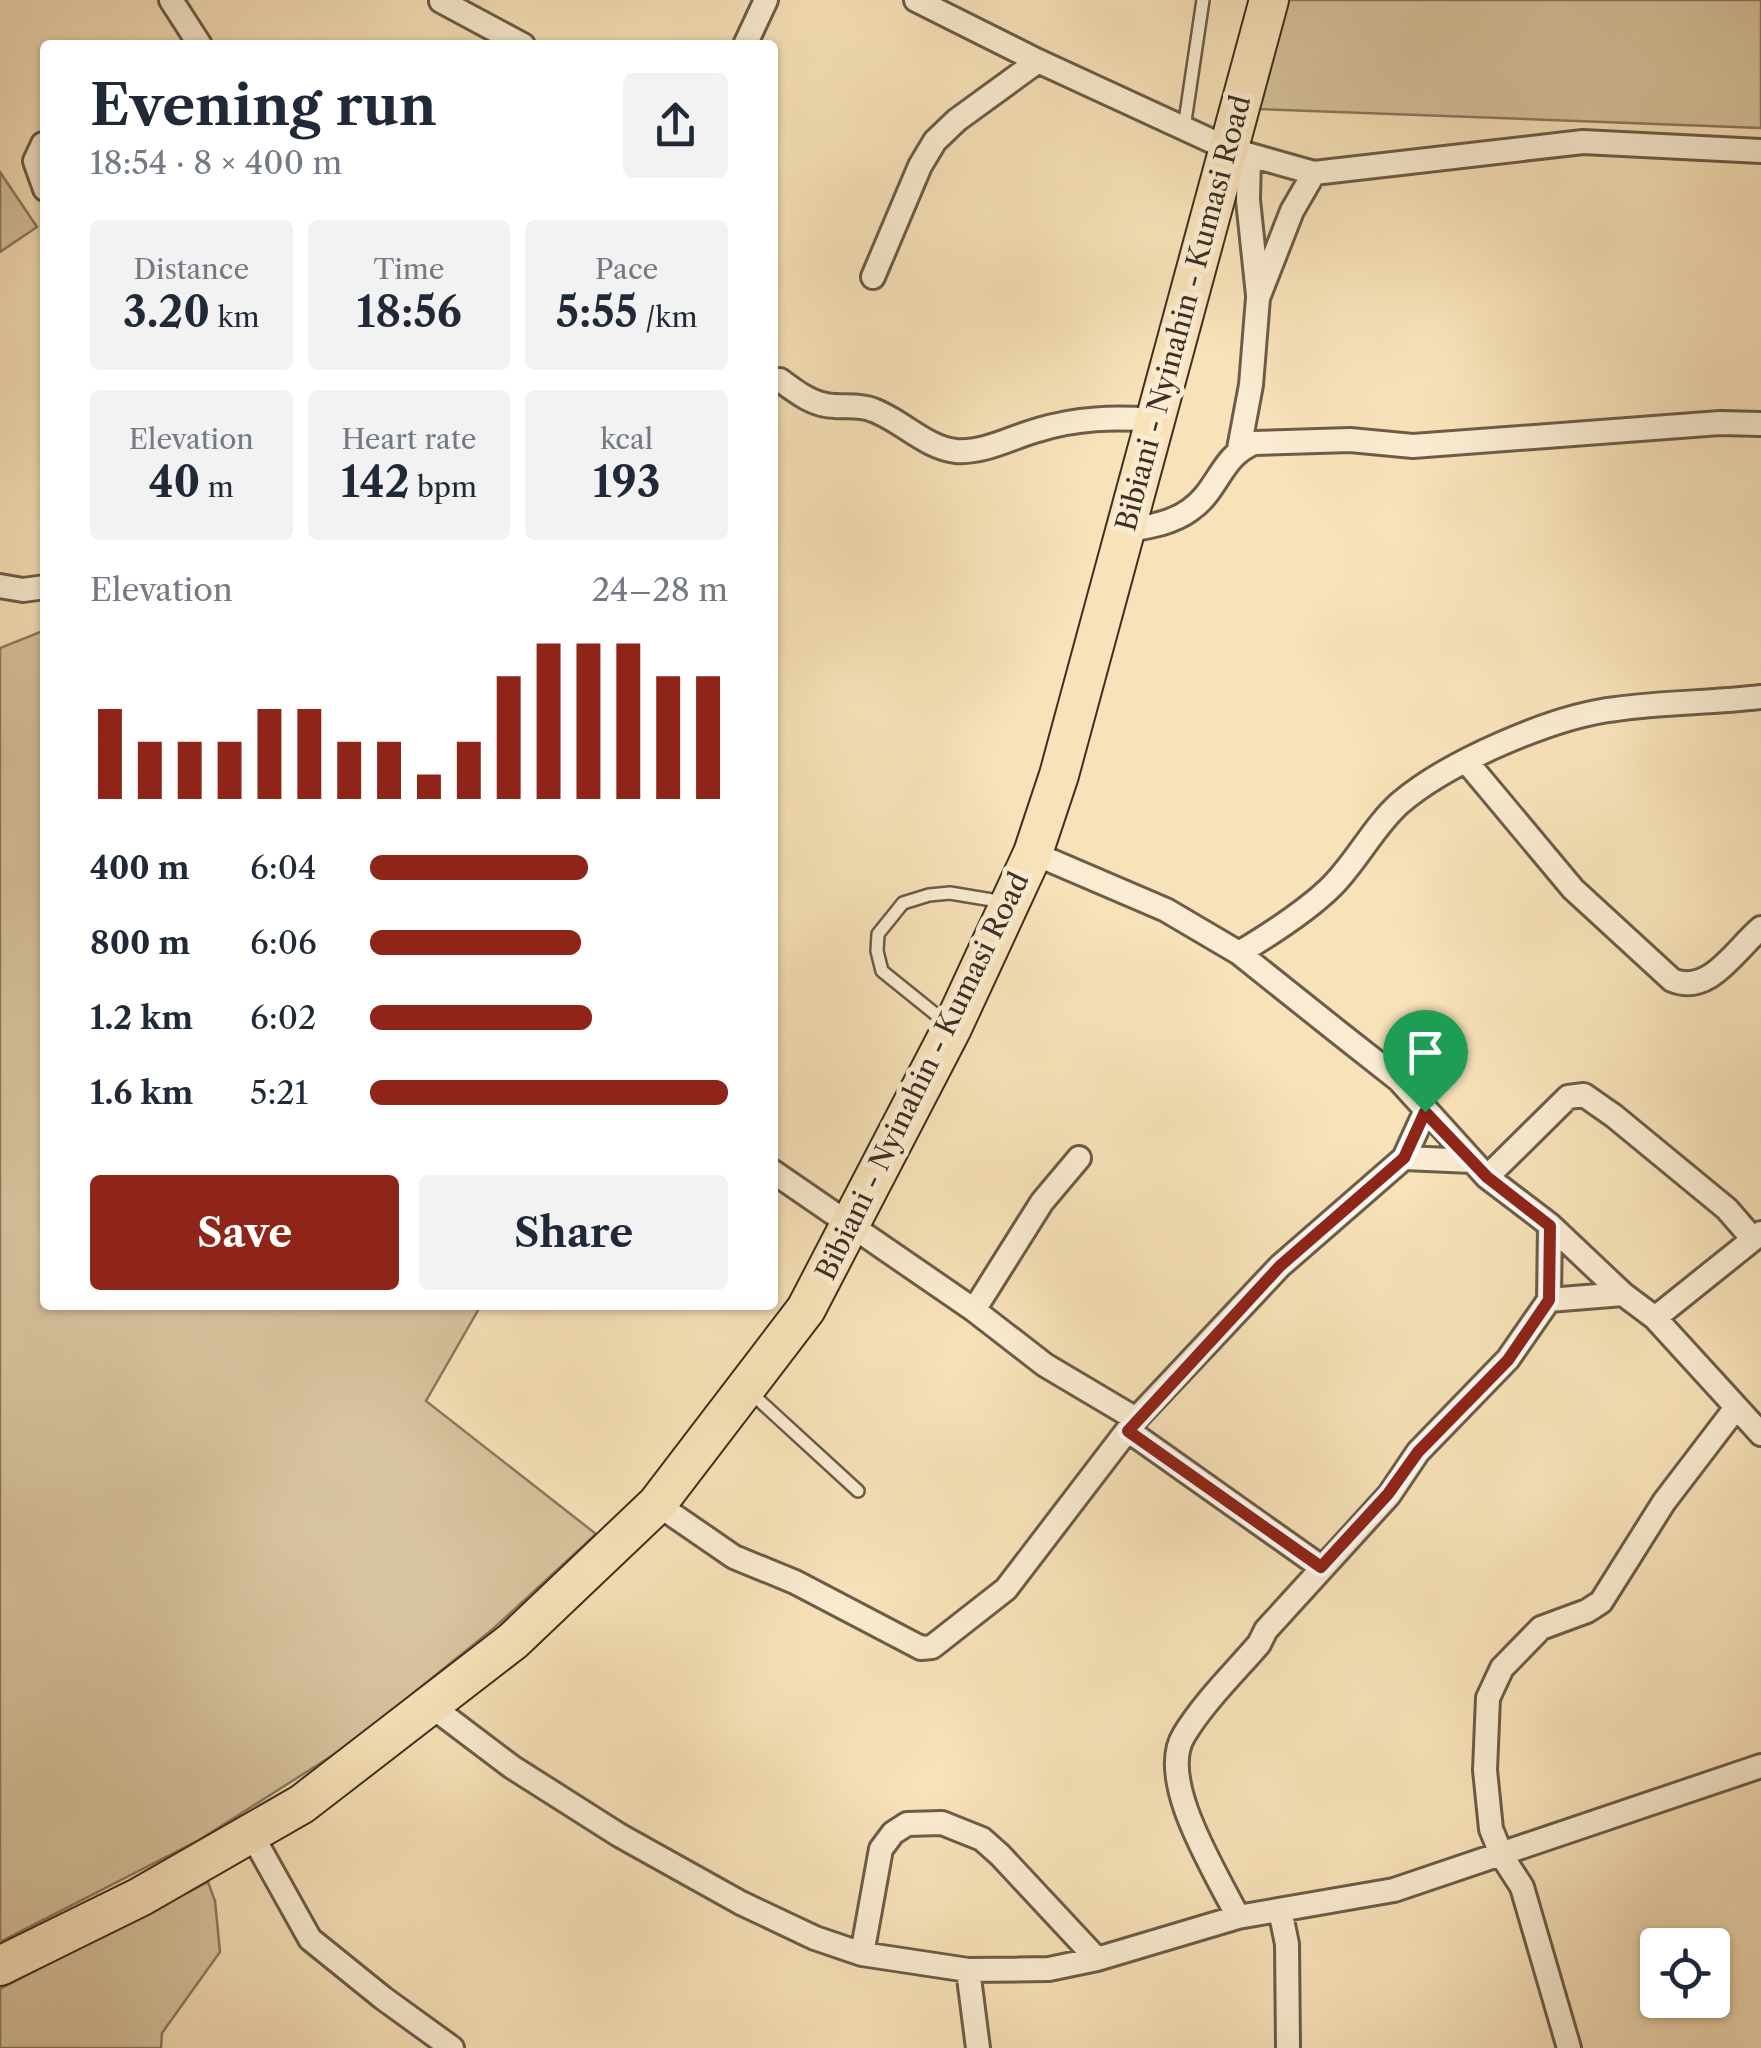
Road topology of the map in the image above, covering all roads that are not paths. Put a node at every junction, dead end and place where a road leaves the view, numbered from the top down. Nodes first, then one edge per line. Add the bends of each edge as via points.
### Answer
1 (170, 0) edge
2 (766, 0) edge
3 (916, 0) edge
4 (1203, 0) edge
5 (1269, 0) edge
6 (442, 1) edge
7 (197, 40) edge
8 (514, 40) edge
9 (747, 40) edge
10 (1038, 61) junction
11 (1184, 128) junction
12 (40, 149) edge
13 (1239, 152) junction
14 (1761, 152) edge
15 (1314, 173) junction
16 (40, 174) edge
17 (873, 278) dead end
18 (1258, 298) junction
19 (780, 380) dead end
20 (1154, 420) junction
21 (1761, 424) edge
22 (1239, 448) junction
23 (1123, 532) junction
24 (0, 586) edge
25 (40, 588) edge
26 (1761, 698) edge
27 (1466, 761) junction
28 (1033, 853) junction
29 (1011, 903) junction
30 (1761, 928) edge
31 (1239, 953) junction
32 (952, 1028) junction
33 (1425, 1112) junction
34 (1078, 1158) dead end
35 (1404, 1158) junction
36 (1480, 1169) junction
37 (778, 1174) edge
38 (850, 1226) junction
39 (1550, 1226) junction
40 (1757, 1236) edge
41 (1623, 1294) junction
42 (1549, 1300) junction
43 (974, 1310) junction
44 (1655, 1318) junction
45 (747, 1389) junction
46 (1735, 1409) junction
47 (1132, 1425) junction
48 (1761, 1434) edge
49 (858, 1492) dead end
50 (656, 1504) junction
51 (1321, 1567) junction
52 (430, 1705) junction
53 (1761, 1766) edge
54 (252, 1836) junction
55 (1502, 1856) junction
56 (1280, 1910) junction
57 (1238, 1916) junction
58 (862, 1954) junction
59 (1097, 1959) junction
60 (0, 1966) edge
61 (968, 1970) junction
62 (452, 2048) edge
63 (978, 2048) edge
64 (1288, 2048) edge
65 (1569, 2048) edge

1 - 7 street
2 - 9 street
3 - 10 street
4 - 11 lane
5 - 13 main road, Bibiani - Nyinahin - Kumasi Road
6 - 8 street
10 - 11 street
10 - 17 street via 936,140
11 - 13 street
12 - 16 street
13 - 15 street
13 - 18 street
13 - 20 main road, Bibiani - Nyinahin - Kumasi Road
14 - 15 street via 1583,142
15 - 18 street
18 - 22 street
19 - 20 street via 812,401 877,411 955,451 1106,416
20 - 23 main road, Bibiani - Nyinahin - Kumasi Road
21 - 22 street via 1413,446 1350,440
22 - 23 street via 1192,509
23 - 28 main road, Bibiani - Nyinahin - Kumasi Road
24 - 25 street
26 - 27 street via 1612,709 1541,728
27 - 30 street via 1573,889 1672,980 1692,985 1710,978
27 - 31 street via 1397,806 1332,887
28 - 29 main road, Bibiani - Nyinahin - Kumasi Road
28 - 31 street via 1166,910
29 - 32 main road, Bibiani - Nyinahin - Kumasi Road
29 - 32 lane via 929,895 903,903 878,934 882,971
31 - 33 street via 1399,1080
32 - 38 main road, Bibiani - Nyinahin - Kumasi Road
33 - 35 street
33 - 36 street
34 - 43 street
35 - 36 street
35 - 47 street via 1280,1266
36 - 39 street
36 - 40 street via 1568,1097 1584,1095
37 - 38 street
38 - 43 street
38 - 45 main road, Bibiani - Nyinahin - Kumasi Road via 806,1310
39 - 41 street
39 - 42 street
40 - 44 street
41 - 42 street
41 - 44 street
42 - 51 street via 1508,1360 1418,1452
43 - 47 street
44 - 46 street
45 - 49 lane
45 - 50 main road, Bibiani - Nyinahin - Kumasi Road
46 - 48 street
46 - 55 street via 1664,1502 1601,1602 1541,1628 1502,1668 1488,1698 1485,1770 1491,1829
47 - 50 street via 1006,1589 932,1648 734,1557
47 - 51 street
50 - 52 main road, Bibiani - Nyinahin - Kumasi Road via 513,1641
51 - 57 street via 1179,1746 1180,1792
52 - 54 main road, Bibiani - Nyinahin - Kumasi Road
52 - 58 street via 512,1767 683,1872
53 - 55 street
54 - 60 main road, Bibiani - Nyinahin - Kumasi Road
54 - 62 street via 310,1939
55 - 56 street via 1394,1890
55 - 65 street via 1522,1886
56 - 57 street
56 - 64 street via 1288,1944
57 - 59 street
58 - 59 street via 881,1849 908,1824 942,1823 982,1838
58 - 61 street
59 - 61 street via 1050,1969
61 - 63 street

